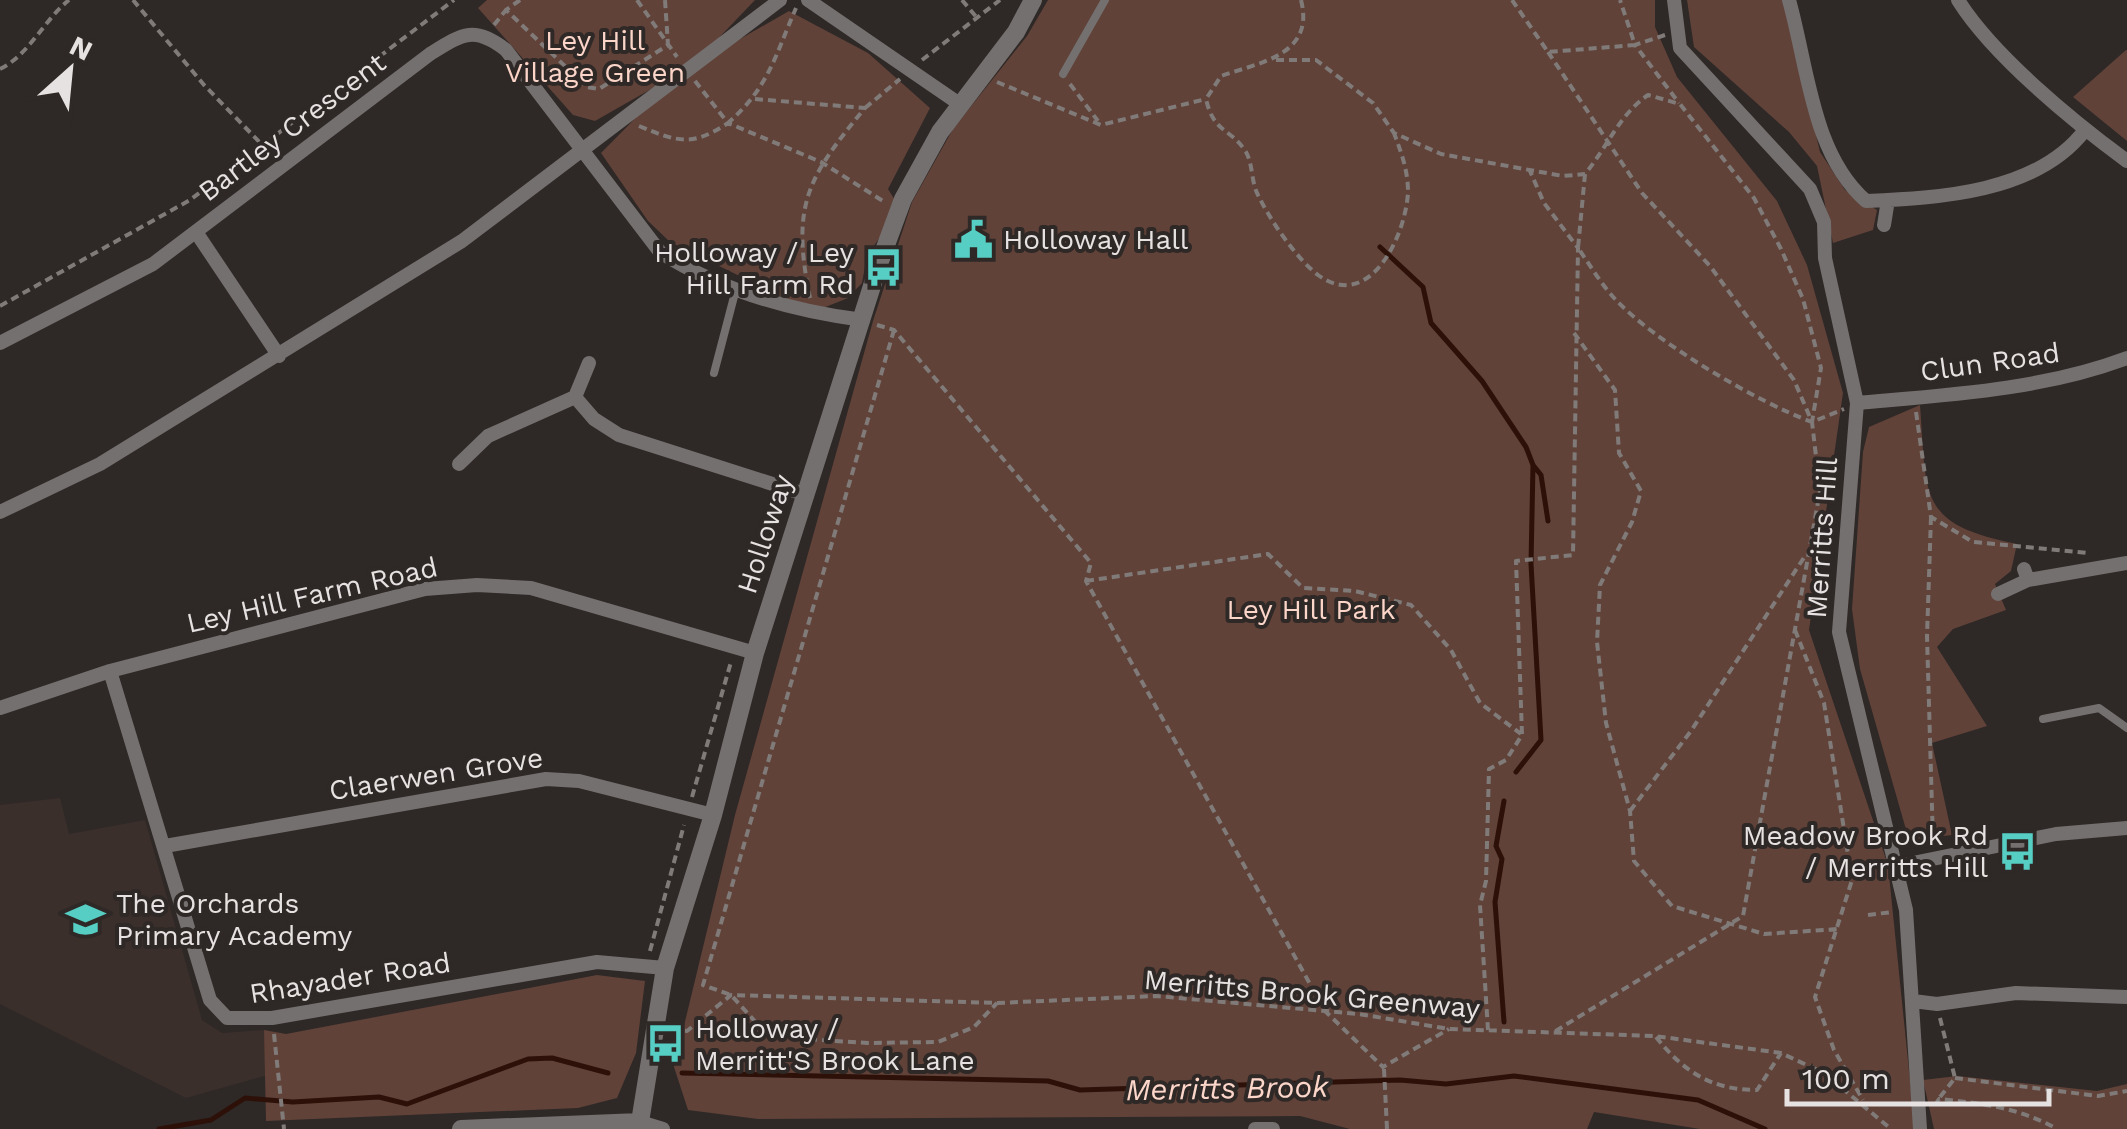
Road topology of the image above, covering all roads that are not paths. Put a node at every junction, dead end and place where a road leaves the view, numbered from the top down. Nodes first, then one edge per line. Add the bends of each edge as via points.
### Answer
1 (780, 0) edge
2 (806, 0) edge
3 (1034, 0) edge
4 (1105, 0) edge
5 (1674, 0) edge
6 (1789, 0) edge
7 (1958, 0) edge
8 (1063, 74) road end
9 (961, 106) junction
10 (2085, 130) junction
11 (580, 150) junction
12 (2127, 161) edge
13 (1888, 200) junction
14 (1884, 225) dead end
15 (196, 232) junction
16 (736, 289) junction
17 (863, 320) junction
18 (0, 342) edge
19 (279, 356) junction
20 (2127, 358) edge
21 (588, 364) dead end
22 (714, 373) dead end
23 (575, 397) junction
24 (1857, 403) junction
25 (459, 464) dead end
26 (807, 495) junction
27 (0, 512) edge
28 (2127, 563) edge
29 (1998, 594) dead end
30 (754, 654) junction
31 (110, 671) junction
32 (0, 708) edge
33 (2043, 719) dead end
34 (2127, 728) edge
35 (713, 815) junction
36 (2127, 828) edge
37 (166, 846) junction
38 (1898, 866) junction
39 (665, 968) junction
40 (2127, 997) edge
41 (1913, 1001) junction
42 (640, 1122) junction
43 (1925, 1122) edge
44 (462, 1129) edge
45 (662, 1129) edge
46 (1255, 1129) edge
47 (1274, 1129) edge

1 - 11 street
2 - 9 street
3 - 9 street, Holloway
4 - 8 lane
5 - 24 street, Merritts Hill via 1675,30 1693,66 1810,189 1824,222 1825,258
6 - 13 street via 1830,155 1844,182 1866,201
7 - 10 street
9 - 17 street, Holloway via 900,208
10 - 12 street
10 - 13 street via 2044,166 1998,185
11 - 15 street, Bartley Crescent via 506,50 486,34 459,36
11 - 16 street via 660,252
11 - 19 street via 462,241
13 - 14 street
15 - 18 street, Bartley Crescent via 154,264
15 - 19 street
16 - 17 street
16 - 22 lane
17 - 26 street, Holloway
19 - 27 street via 100,464
20 - 24 street, Clun Road via 2085,373
21 - 23 street
23 - 25 street via 488,436
23 - 26 street via 619,435
24 - 38 street, Merritts Hill via 1839,632
26 - 30 street, Holloway
28 - 29 street via 2026,575
30 - 31 street, Ley Hill Farm Road via 532,588 476,585 389,597
30 - 35 street, Holloway
31 - 32 street, Ley Hill Farm Road
31 - 37 street
33 - 34 lane via 2100,708
35 - 37 street, Claerwen Grove via 546,779
35 - 39 street, Holloway
36 - 38 street via 2056,834
37 - 39 street, Rhayader Road via 216,1010 241,1020 597,962
38 - 41 street, Merritts Hill
39 - 42 street, Holloway
40 - 41 street via 2016,993
41 - 43 street, Merritts Hill
42 - 44 street
42 - 45 street
46 - 47 street

